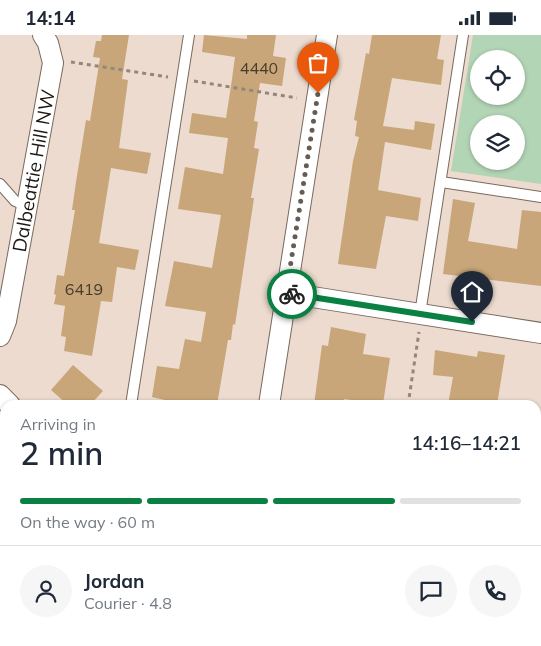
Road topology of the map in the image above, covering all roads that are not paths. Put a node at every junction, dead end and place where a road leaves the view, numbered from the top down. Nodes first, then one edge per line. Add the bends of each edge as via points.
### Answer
1 (43, 35) edge
2 (189, 35) edge
3 (327, 35) edge
4 (463, 35) edge
5 (441, 182) junction
6 (0, 184) edge
7 (541, 197) edge
8 (27, 206) junction
9 (286, 293) junction
10 (420, 314) junction
11 (541, 333) edge
12 (0, 336) edge
13 (132, 400) edge
14 (270, 400) edge

1 - 8 street, Dalbeattie Hill NW via 52,63
2 - 13 lane
3 - 9 street
4 - 5 lane
5 - 7 lane
5 - 10 lane
6 - 8 lane via 15,201
8 - 12 street, Dalbeattie Hill NW via 6,321
9 - 10 street
9 - 14 street
10 - 11 street

